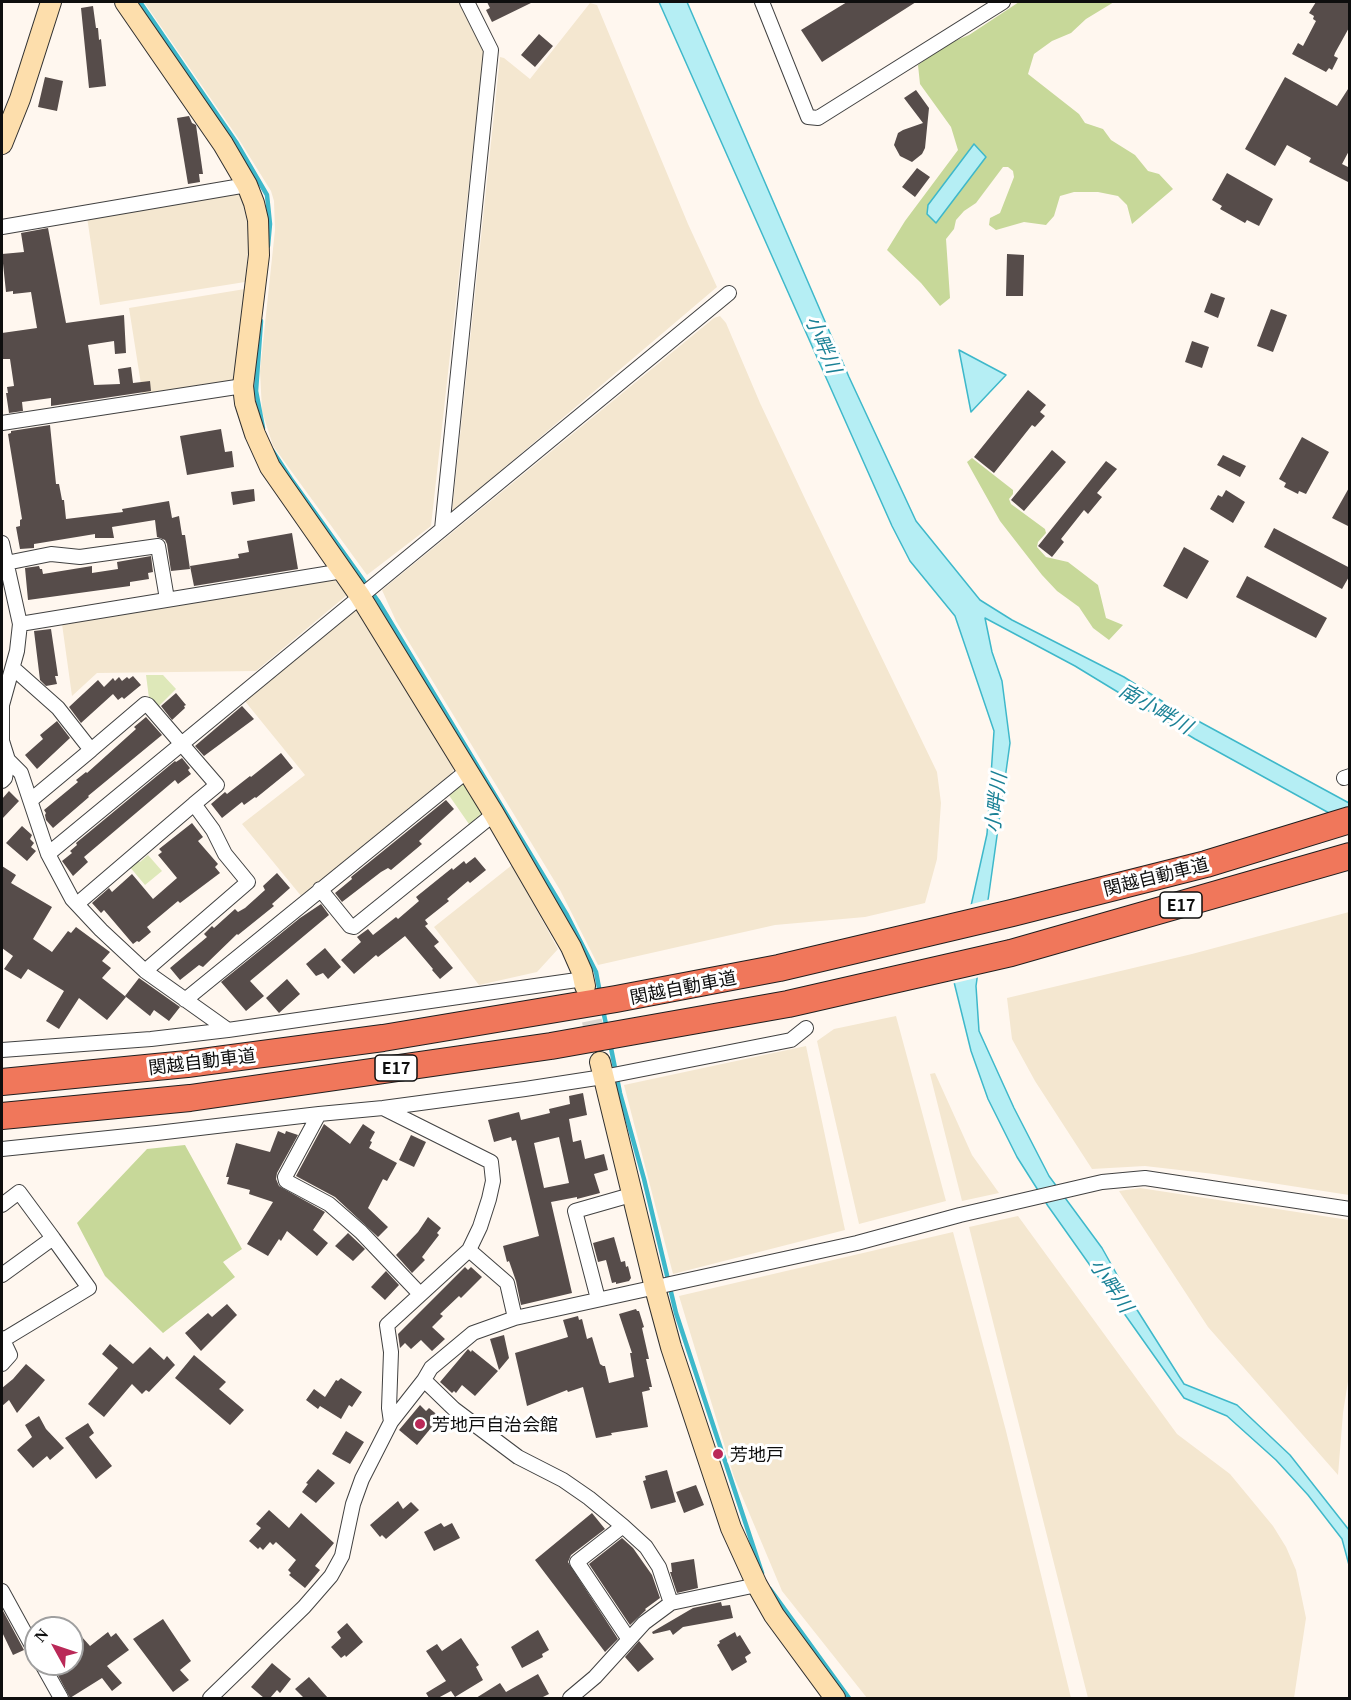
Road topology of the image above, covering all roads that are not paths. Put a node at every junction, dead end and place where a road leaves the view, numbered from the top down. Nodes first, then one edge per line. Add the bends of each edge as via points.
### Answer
1 (51, 2) edge
2 (125, 2) edge
3 (467, 2) edge
4 (762, 2) edge
5 (1003, 2) edge
6 (2, 144) edge
7 (247, 186) junction
8 (2, 227) edge
9 (729, 293) dead end
10 (243, 386) junction
11 (2, 423) edge
12 (442, 529) junction
13 (2, 543) edge
14 (6, 563) junction
15 (343, 570) junction
16 (360, 596) junction
17 (167, 599) junction
18 (20, 624) junction
19 (13, 668) junction
20 (2, 705) edge
21 (180, 744) junction
22 (91, 750) junction
23 (4, 762) edge
24 (467, 771) junction
25 (2, 782) edge
26 (31, 800) junction
27 (194, 804) junction
28 (494, 814) junction
29 (1350, 820) edge
30 (48, 855) junction
31 (1350, 856) edge
32 (320, 889) junction
33 (77, 904) junction
34 (145, 971) junction
35 (584, 982) joint
36 (185, 1000) junction
37 (806, 1028) dead end
38 (228, 1030) junction
39 (2, 1050) edge
40 (601, 1070) junction
41 (2, 1082) edge
42 (383, 1108) junction
43 (319, 1113) junction
44 (2, 1116) edge
45 (2, 1149) edge
46 (632, 1196) junction
47 (2, 1205) edge
48 (1350, 1209) edge
49 (53, 1239) junction
50 (469, 1250) junction
51 (2, 1275) edge
52 (657, 1287) junction
53 (420, 1293) junction
54 (598, 1299) junction
55 (515, 1318) junction
56 (2, 1339) edge
57 (2, 1364) edge
58 (424, 1380) junction
59 (391, 1422) junction
60 (623, 1526) junction
61 (757, 1585) junction
62 (2, 1591) edge
63 (672, 1603) junction
64 (24, 1631) edge
65 (628, 1638) junction
66 (49, 1676) edge
67 (61, 1698) edge
68 (210, 1698) edge
69 (570, 1698) edge
70 (835, 1698) edge

1 - 6 street
2 - 7 street via 223,144
3 - 12 street via 491,50
4 - 5 street via 808,117 818,118
7 - 8 street
7 - 10 street via 258,220 259,238
9 - 12 street
10 - 11 street
10 - 15 street via 255,434 270,467
12 - 16 street
13 - 14 street
14 - 17 street via 51,554 80,557 158,546
14 - 18 street
15 - 16 street
15 - 17 street
16 - 21 street
16 - 24 street
17 - 18 street
18 - 19 street
19 - 20 street
19 - 22 street via 58,708
20 - 23 street
21 - 22 street via 145,704
21 - 27 street via 216,785
21 - 30 street
22 - 26 street
23 - 25 street via 6,778
23 - 26 street via 21,773
24 - 28 street
24 - 32 street
26 - 30 street
27 - 33 street
27 - 34 street via 248,882
28 - 32 street via 354,927
28 - 35 street via 571,947
29 - 41 highway, 関越自動車道 / E17 via 1206,864 779,968 383,1038 187,1064
30 - 33 street
31 - 44 highway, 関越自動車道 / E17 via 1011,953 788,1004 551,1046 190,1098
32 - 36 street
33 - 34 street
34 - 36 street
35 - 38 street
36 - 38 street
37 - 40 street via 791,1040
38 - 39 street
40 - 42 street
40 - 46 street
42 - 43 street
42 - 50 street via 491,1162 489,1199
43 - 45 street
43 - 53 street via 286,1181 329,1204
46 - 52 street
46 - 54 street via 575,1211
47 - 49 street via 19,1192
48 - 52 street via 1145,1178 1102,1182
49 - 51 street
49 - 56 street via 89,1288
50 - 53 street
50 - 55 street via 507,1282
52 - 54 street
52 - 61 street via 689,1402 731,1528
53 - 59 street via 387,1325
54 - 55 street
55 - 58 street via 473,1333 431,1368
56 - 57 street via 10,1355
58 - 59 street
58 - 60 street via 500,1444 590,1498
59 - 68 street via 362,1479 342,1556 331,1576
60 - 63 street via 646,1547 659,1567
60 - 65 street via 577,1562
61 - 63 street
61 - 70 street via 774,1615
62 - 64 street
63 - 65 street
65 - 69 street via 595,1677
66 - 67 street

